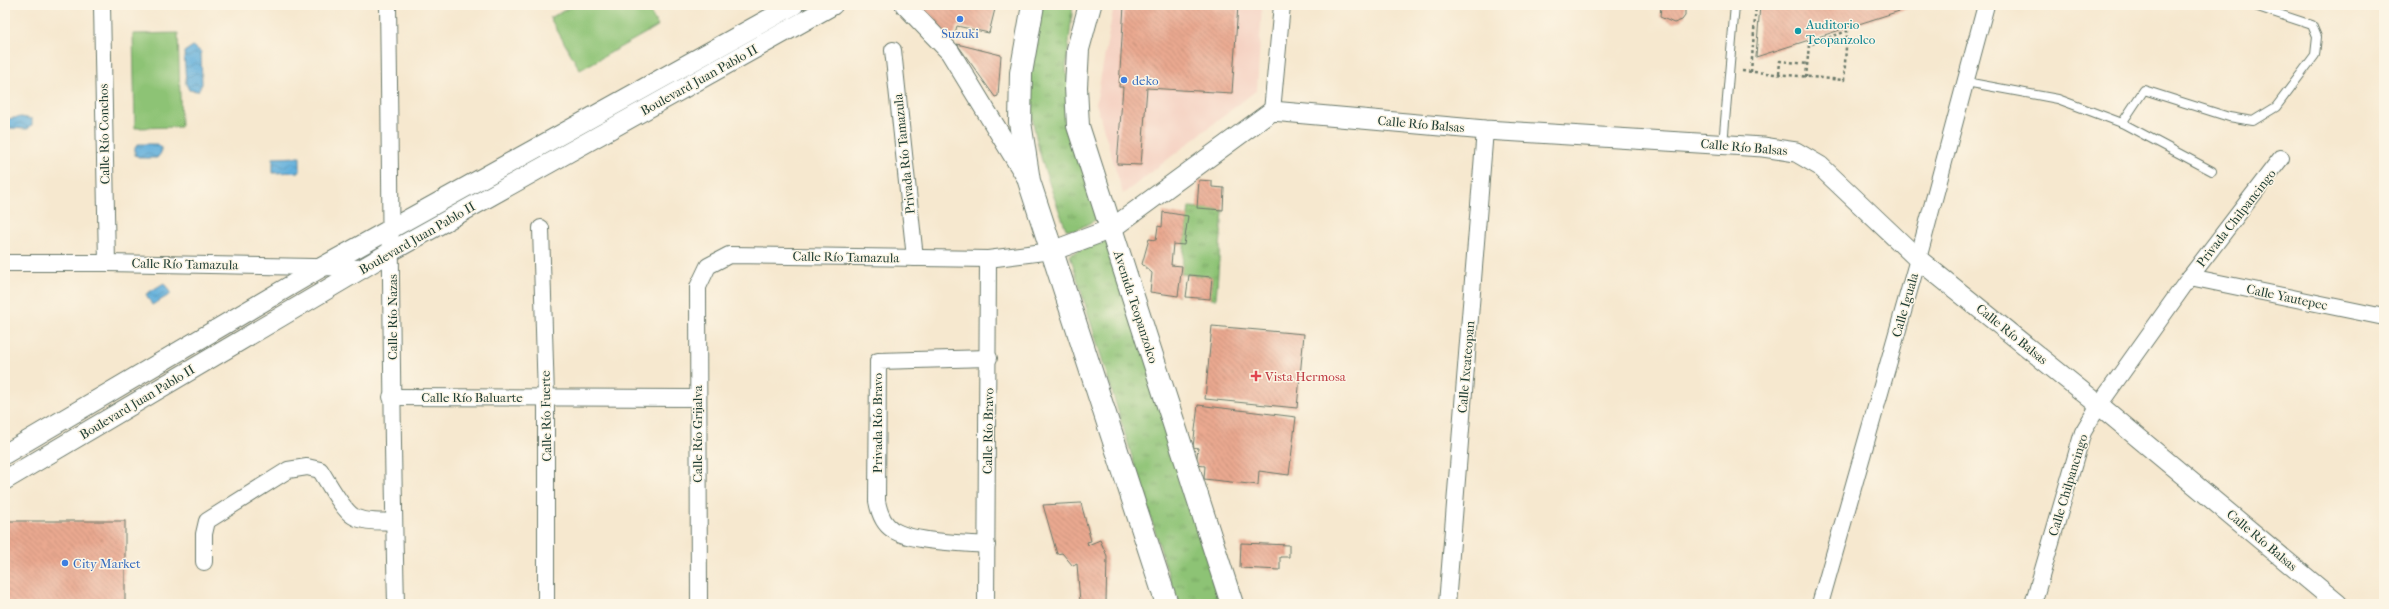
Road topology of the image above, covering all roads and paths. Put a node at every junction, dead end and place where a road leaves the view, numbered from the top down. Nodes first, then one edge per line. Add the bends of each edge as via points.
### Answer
1 (102, 5) edge
2 (388, 5) edge
3 (794, 5) edge
4 (833, 5) edge
5 (905, 5) edge
6 (1033, 5) edge
7 (1090, 5) edge
8 (1282, 5) edge
9 (1735, 5) edge
10 (1756, 5) edge
11 (1986, 5) edge
12 (2252, 5) edge
13 (892, 50) dead end
14 (1807, 64) junction
15 (1729, 70) junction
16 (1751, 72) junction
17 (1779, 74) junction
18 (1806, 77) junction
19 (1966, 82) junction
20 (1272, 111) junction
21 (2122, 122) junction
22 (1485, 130) junction
23 (1723, 144) junction
24 (2281, 158) dead end
25 (2212, 171) dead end
26 (1029, 182) junction
27 (541, 228) dead end
28 (1111, 229) junction
29 (392, 230) junction
30 (392, 251) junction
31 (1052, 251) junction
32 (915, 258) junction
33 (988, 259) junction
34 (1918, 259) junction
35 (5, 263) edge
36 (106, 263) junction
37 (708, 266) joint
38 (322, 267) junction
39 (364, 268) junction
40 (2190, 277) junction
41 (2384, 317) edge
42 (989, 358) junction
43 (391, 397) junction
44 (546, 398) junction
45 (697, 398) junction
46 (2099, 405) junction
47 (5, 454) edge
48 (5, 480) edge
49 (394, 522) junction
50 (986, 545) junction
51 (204, 562) dead end
52 (1227, 602) edge
53 (396, 604) edge
54 (546, 604) edge
55 (699, 604) edge
56 (986, 604) edge
57 (1167, 604) edge
58 (1447, 604) edge
59 (1820, 604) edge
60 (2033, 604) edge
61 (2338, 604) edge

1 - 36 street, Calle Río Conchos
2 - 29 street, Calle Río Nazas
3 - 29 street, Boulevard Juan Pablo II
4 - 30 street, Boulevard Juan Pablo II
5 - 26 street via 950,52
6 - 26 main road via 1021,73 1020,122
7 - 28 main road, Avenida Teopanzolco via 1078,49 1078,126
8 - 20 street
9 - 15 lane
10 - 16 path
11 - 19 street, Calle Iguala
12 - 21 lane via 2312,24 2317,37 2315,55 2276,107 2253,121 2229,117 2144,90
13 - 32 street, Privada Río Tamazula
14 - 17 path via 1780,61
14 - 18 path
14 - 18 path via 1808,45 1847,31 1844,80
15 - 16 path
15 - 23 lane
16 - 17 path
17 - 18 path
19 - 21 lane via 2058,99
19 - 34 street, Calle Iguala
20 - 22 street, Calle Río Balsas
20 - 28 street
21 - 25 lane
22 - 23 street, Calle Río Balsas
22 - 58 street, Calle Ixcateopan
23 - 34 street, Calle Río Balsas via 1796,152 1820,166
24 - 40 street, Privada Chilpancingo
26 - 31 main road
27 - 44 street, Calle Río Fuerte
28 - 31 street
28 - 52 main road, Avenida Teopanzolco
29 - 30 street, Calle Río Nazas
29 - 38 street, Boulevard Juan Pablo II
30 - 39 street, Boulevard Juan Pablo II
30 - 43 street, Calle Río Nazas
31 - 33 street, Calle Río Tamazula
31 - 57 main road
32 - 33 street, Calle Río Tamazula
32 - 37 street, Calle Río Tamazula via 729,255
33 - 42 street, Calle Río Bravo
34 - 46 street, Calle Río Balsas
34 - 59 street, Calle Iguala
35 - 36 street, Calle Río Tamazula
36 - 38 street, Calle Río Tamazula
37 - 45 street, Calle Río Grijalva via 698,287
38 - 39 street, Calle Río Tamazula
38 - 47 street, Boulevard Juan Pablo II
39 - 48 street, Boulevard Juan Pablo II
40 - 41 street, Calle Yautepec
40 - 46 street, Calle Chilpancingo
42 - 50 street, Calle Río Bravo
42 - 50 street, Privada Río Bravo via 878,361 877,501 881,516 892,530 907,536
43 - 44 street, Calle Río Baluarte
43 - 49 street, Calle Río Nazas
44 - 45 street, Calle Río Baluarte
44 - 54 street, Calle Río Fuerte
45 - 55 street, Calle Río Grijalva
46 - 60 street, Calle Chilpancingo via 2083,432
46 - 61 street, Calle Río Balsas
49 - 51 street via 354,517 346,510 320,470 306,467 288,470 207,521 204,534
49 - 53 street, Calle Río Nazas
50 - 56 street, Calle Río Bravo

